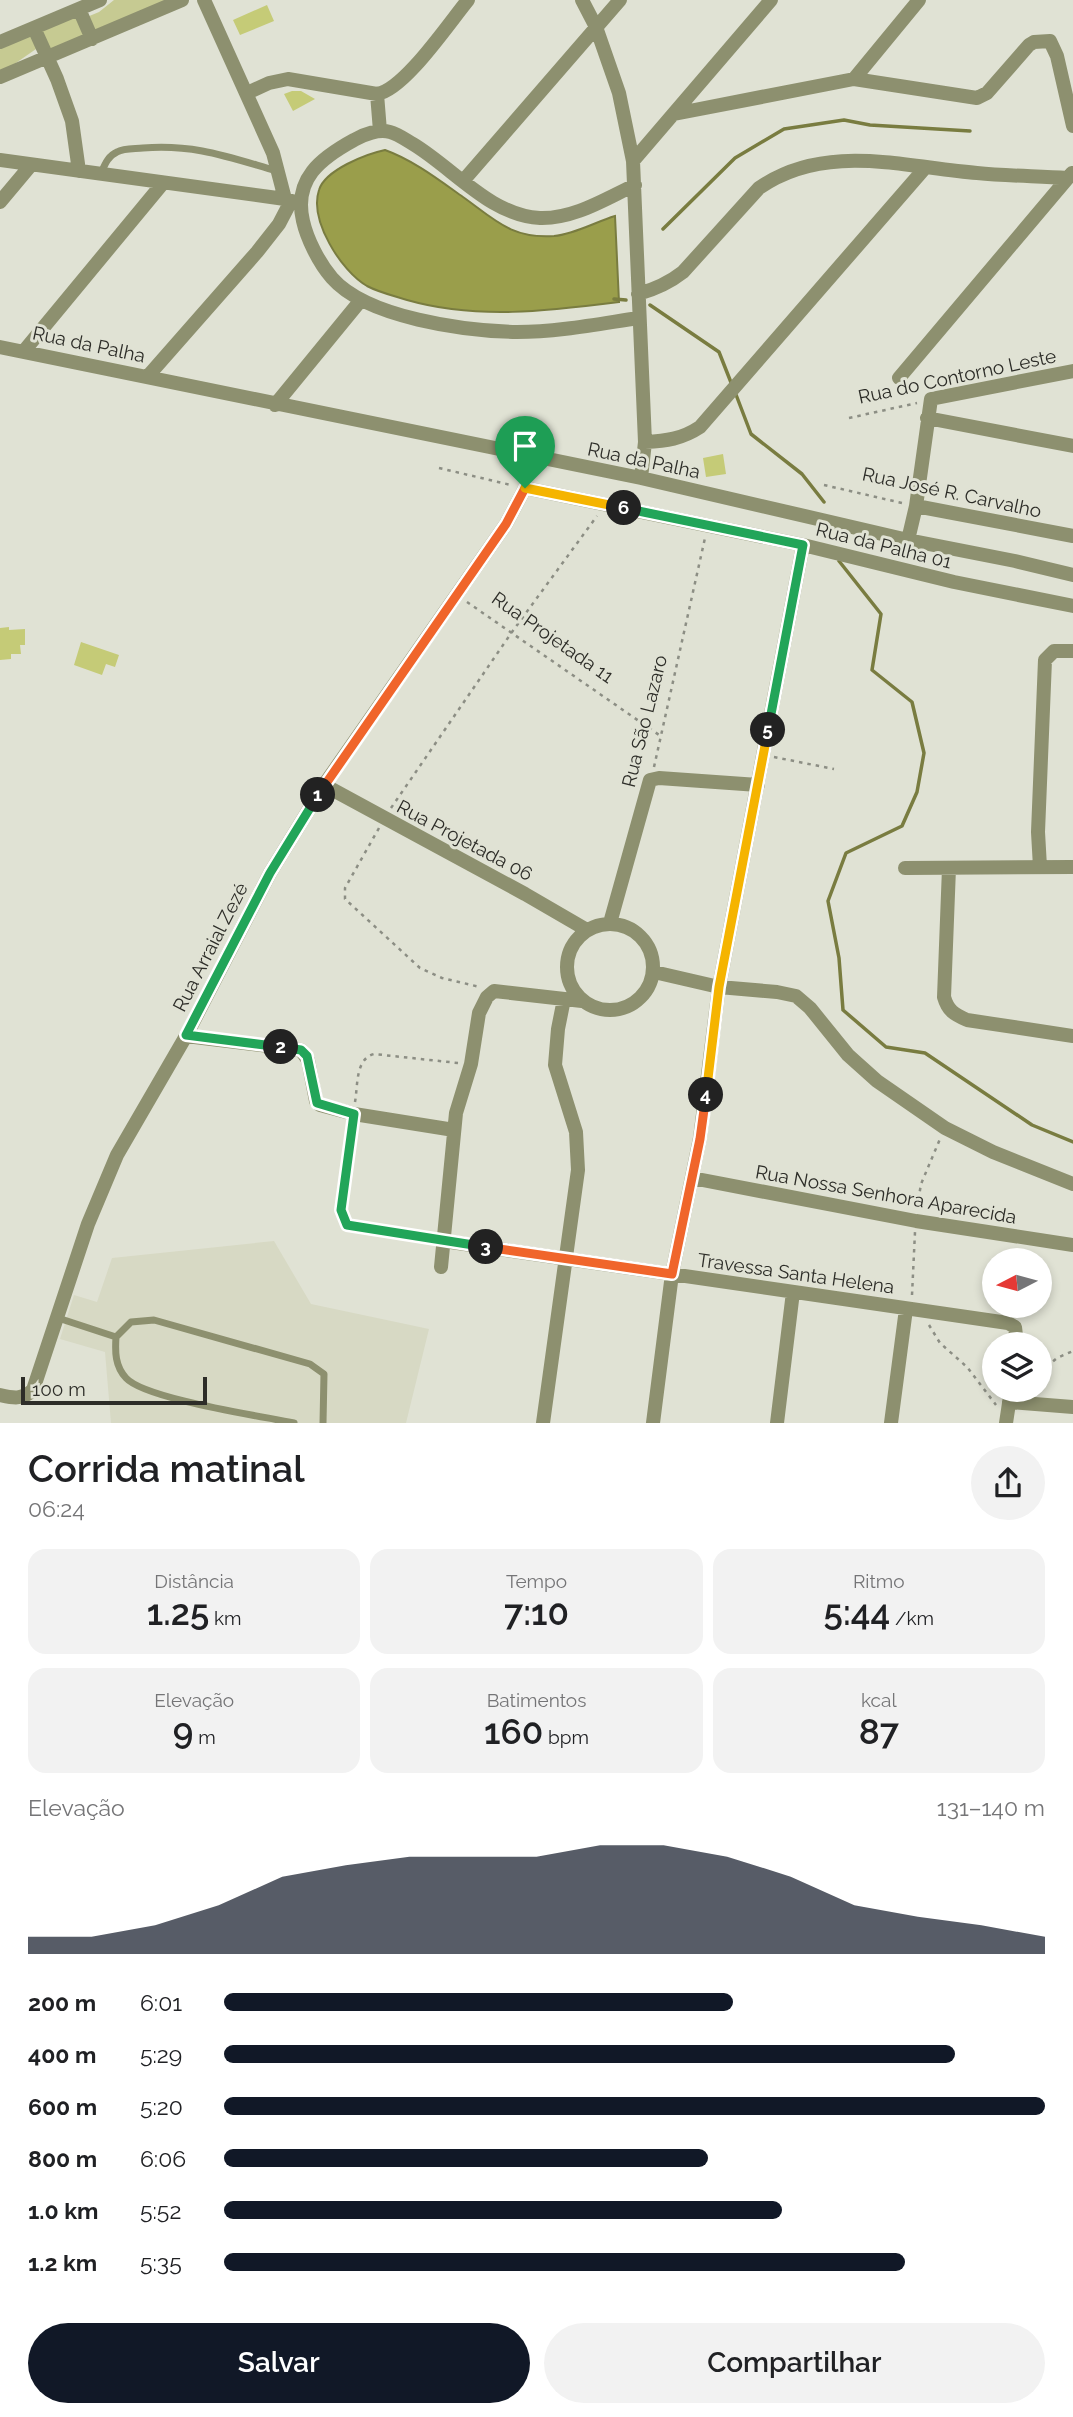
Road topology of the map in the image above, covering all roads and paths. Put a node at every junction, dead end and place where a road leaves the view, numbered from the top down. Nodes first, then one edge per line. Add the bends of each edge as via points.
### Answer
1 (100, 0) edge
2 (182, 0) edge
3 (204, 0) edge
4 (468, 0) edge
5 (582, 0) edge
6 (620, 0) edge
7 (771, 0) edge
8 (919, 0) edge
9 (79, 9) junction
10 (596, 27) junction
11 (34, 28) junction
12 (92, 39) junction
13 (0, 42) edge
14 (47, 58) junction
15 (0, 78) edge
16 (854, 79) junction
17 (247, 93) junction
18 (377, 94) junction
19 (674, 114) junction
20 (1073, 126) edge
21 (380, 131) junction
22 (0, 160) edge
23 (633, 161) junction
24 (31, 165) junction
25 (925, 167) junction
26 (79, 171) junction
27 (279, 171) junction
28 (101, 174) junction
29 (1070, 175) edge
30 (463, 180) junction
31 (163, 183) junction
32 (635, 185) junction
33 (291, 201) junction
34 (0, 202) edge
35 (638, 293) junction
36 (361, 300) junction
37 (638, 318) junction
38 (0, 347) edge
39 (24, 351) junction
40 (1073, 371) edge
41 (148, 376) junction
42 (898, 378) dead end
43 (931, 400) junction
44 (275, 405) junction
45 (849, 418) dead end
46 (928, 418) junction
47 (645, 442) junction
48 (1073, 446) edge
49 (439, 468) dead end
50 (641, 478) junction
51 (824, 485) dead end
52 (525, 488) junction
53 (606, 504) junction
54 (916, 506) junction
55 (707, 525) junction
56 (1073, 536) edge
57 (908, 540) junction
58 (803, 545) junction
59 (1073, 575) edge
60 (456, 594) junction
61 (1073, 606) edge
62 (512, 632) junction
63 (1073, 651) edge
64 (662, 737) junction
65 (764, 755) junction
66 (834, 769) dead end
67 (650, 780) junction
68 (324, 785) junction
69 (758, 785) junction
70 (384, 818) junction
71 (1040, 867) junction
72 (1073, 867) edge
73 (905, 868) dead end
74 (948, 868) junction
75 (610, 923) junction
76 (587, 930) junction
77 (654, 971) junction
78 (719, 987) junction
79 (494, 991) junction
80 (564, 999) junction
81 (582, 1001) junction
82 (186, 1035) junction
83 (1073, 1036) edge
84 (471, 1064) junction
85 (354, 1114) junction
86 (454, 1130) junction
87 (692, 1178) junction
88 (1073, 1184) edge
89 (444, 1241) junction
90 (1073, 1245) edge
91 (565, 1259) junction
92 (440, 1267) dead end
93 (672, 1274) junction
94 (793, 1292) junction
95 (913, 1309) junction
96 (58, 1318) junction
97 (1016, 1332) edge
98 (116, 1337) junction
99 (1073, 1351) edge
100 (1052, 1362) edge
101 (0, 1395) edge
102 (1009, 1402) edge
103 (1044, 1402) edge
104 (1073, 1407) edge
105 (1006, 1422) edge
106 (294, 1423) edge
107 (323, 1423) edge
108 (543, 1423) edge
109 (653, 1423) edge
110 (777, 1423) edge
111 (891, 1423) edge

1 - 9 street
2 - 12 street
3 - 17 street
4 - 18 street via 411,71 390,90
5 - 10 street
6 - 10 street
7 - 19 street
8 - 16 street
9 - 11 street
9 - 12 street
10 - 23 street via 619,93
10 - 30 street
11 - 13 street
11 - 14 street
12 - 14 street
14 - 15 street
14 - 26 street via 72,121
16 - 19 street
16 - 20 street via 977,98 987,93 1029,45 1049,41 1057,55
17 - 18 street via 288,79
17 - 27 street
18 - 21 street
19 - 23 street
21 - 30 street via 402,137
21 - 33 street via 356,138 326,157
22 - 24 street
23 - 32 street
24 - 26 street
24 - 34 street
25 - 29 street via 978,174
25 - 35 street via 858,159 825,161 774,178 759,188 683,272 656,289
25 - 47 street via 700,427 671,441
26 - 28 street
27 - 28 lane via 207,151 164,147 119,150
27 - 33 street
28 - 31 street
29 - 42 street
30 - 32 street via 511,211 541,218 572,214
31 - 33 street
31 - 39 street
32 - 35 street
33 - 36 street via 332,278
33 - 41 street via 257,251
35 - 37 street
36 - 37 street via 442,324 498,331
36 - 44 street
37 - 47 street
38 - 39 street, Rua da Palha
39 - 41 street, Rua da Palha
40 - 43 street, Rua do Contorno Leste
41 - 44 street, Rua da Palha
43 - 45 path, Rua do Contorno Leste
43 - 46 street
44 - 50 street, Rua da Palha
46 - 48 street
46 - 54 street
47 - 50 street
49 - 52 path
50 - 57 street, Rua da Palha
51 - 54 path, Rua José R. Carvalho
52 - 53 street, Rua da Palha 01
52 - 60 street, Rua Arraial Zezé via 506,524
53 - 55 street, Rua da Palha 01
53 - 62 path
54 - 56 street, Rua José R. Carvalho
54 - 57 street
55 - 58 street, Rua da Palha 01
55 - 64 path, Rua São Lazaro
57 - 59 street, Rua da Palha
58 - 61 street, Rua da Palha 01
58 - 65 street
60 - 62 path, Rua Projetada 11
60 - 68 street, Rua Arraial Zezé
62 - 64 path, Rua Projetada 11
62 - 70 path
63 - 71 street via 1054,651 1045,660
64 - 67 path, Rua São Lazaro
65 - 66 path
65 - 69 street
67 - 69 street
67 - 75 street, Rua São Lazaro
68 - 70 street, Rua Projetada 06
68 - 82 street, Rua Arraial Zezé via 270,873
69 - 78 street
70 - 76 street, Rua Projetada 06
70 - 79 path via 345,888 345,899 420,968
71 - 72 street
71 - 74 street
73 - 74 street
74 - 83 street via 947,1006 967,1020
75 - 76 street
75 - 77 street via 622,925 646,942
76 - 81 street via 578,937 568,958 569,981
77 - 78 street
77 - 81 street via 643,994 623,1008 601,1009
78 - 87 street
78 - 88 street via 796,996 877,1081 945,1128
79 - 80 street
79 - 84 street via 479,1013
80 - 81 street
80 - 91 street via 555,1065 578,1143
82 - 85 street via 301,1050 308,1060 317,1103
82 - 96 street, Rua Arraial Zezé via 117,1155 88,1224
84 - 85 path via 374,1054 361,1064
84 - 86 street
85 - 86 street
85 - 89 path via 341,1210 347,1225
86 - 89 street
87 - 90 street, Rua Nossa Senhora Aparecida via 916,1221
87 - 93 street
89 - 91 street, Travessa Santa Helena
89 - 92 street
91 - 93 street, Travessa Santa Helena
91 - 108 street
93 - 94 street, Travessa Santa Helena
93 - 109 street
94 - 95 street, Travessa Santa Helena
94 - 110 street
95 - 97 street, Travessa Santa Helena via 1008,1323
95 - 105 path via 988,1392
95 - 111 street
96 - 98 lane
96 - 101 street, Rua Arraial Zezé via 33,1390 14,1398
98 - 106 lane via 116,1360 136,1386 163,1396
98 - 107 lane via 131,1322 154,1320 310,1364 324,1374
99 - 100 path
102 - 105 street
103 - 104 street

